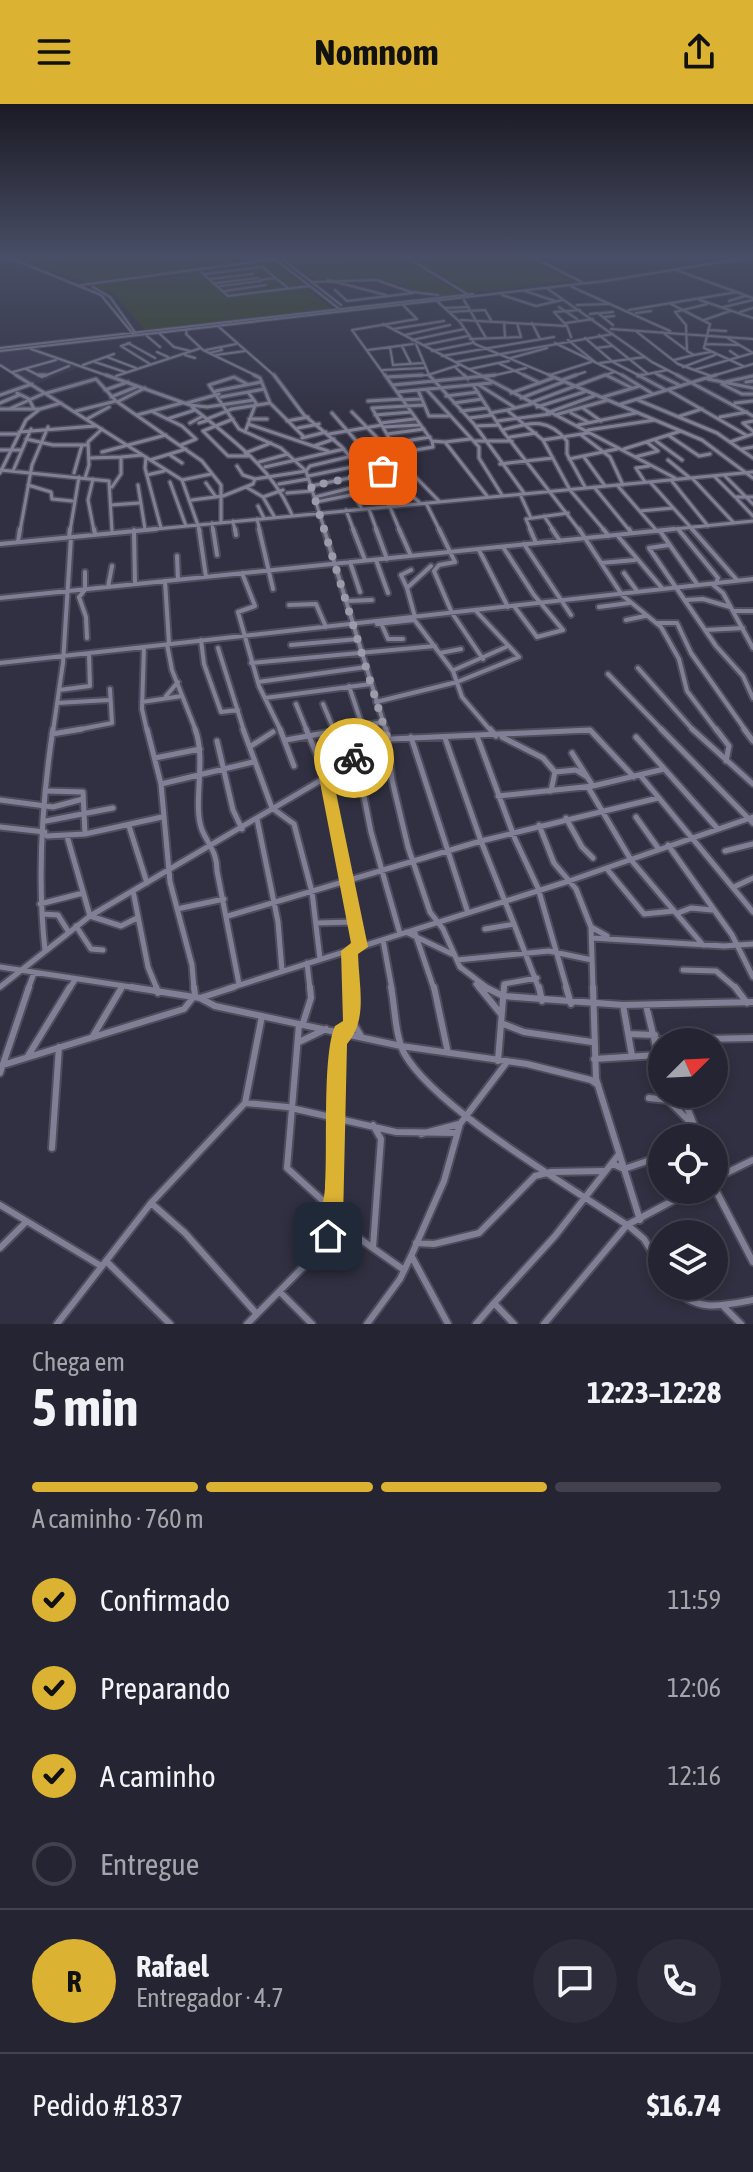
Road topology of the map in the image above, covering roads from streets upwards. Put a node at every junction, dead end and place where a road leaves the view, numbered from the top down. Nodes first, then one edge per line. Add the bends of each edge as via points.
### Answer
1 (120, 315) edge
2 (302, 315) edge
3 (305, 315) edge
4 (413, 315) edge
5 (452, 315) edge
6 (474, 315) edge
7 (490, 315) edge
8 (557, 315) edge
9 (571, 315) edge
10 (589, 315) edge
11 (601, 315) edge
12 (611, 315) edge
13 (636, 315) edge
14 (677, 315) edge
15 (694, 315) edge
16 (719, 315) edge
17 (604, 317) junction
18 (596, 319) junction
19 (458, 320) junction
20 (477, 320) junction
21 (703, 320) junction
22 (444, 321) dead end
23 (492, 321) junction
24 (579, 321) junction
25 (504, 322) junction
26 (517, 322) junction
27 (532, 323) junction
28 (383, 324) junction
29 (567, 324) junction
30 (450, 325) dead end
31 (613, 325) dead end
32 (219, 327) junction
33 (393, 329) junction
34 (464, 329) junction
35 (609, 329) junction
36 (187, 330) junction
37 (635, 330) junction
38 (726, 331) dead end
39 (134, 332) junction
40 (165, 333) junction
41 (666, 333) junction
42 (708, 333) junction
43 (149, 334) junction
44 (160, 334) junction
45 (614, 334) junction
46 (685, 334) junction
47 (402, 335) junction
48 (599, 335) junction
49 (724, 336) junction
50 (122, 337) junction
51 (505, 337) junction
52 (521, 337) junction
53 (584, 337) junction
54 (486, 338) junction
55 (540, 339) junction
56 (570, 339) junction
57 (753, 339) edge
58 (470, 340) junction
59 (554, 340) junction
60 (524, 341) junction
61 (130, 343) junction
62 (416, 343) junction
63 (238, 344) junction
64 (705, 344) junction
65 (753, 345) edge
66 (402, 346) junction
67 (612, 346) junction
68 (741, 346) junction
69 (160, 347) dead end
70 (220, 347) junction
71 (390, 347) junction
72 (31, 348) junction
73 (482, 348) junction
74 (547, 348) dead end
75 (596, 348) junction
76 (202, 349) junction
77 (685, 349) junction
78 (0, 350) edge
79 (368, 350) junction
80 (190, 351) junction
81 (245, 351) junction
82 (431, 351) junction
83 (730, 351) dead end
84 (157, 352) dead end
85 (710, 352) junction
86 (209, 353) junction
87 (753, 353) edge
88 (114, 354) dead end
89 (183, 354) junction
90 (496, 354) junction
91 (694, 355) junction
92 (715, 355) junction
93 (214, 356) junction
94 (440, 356) junction
95 (105, 357) junction
96 (645, 357) junction
97 (739, 357) junction
98 (155, 358) dead end
99 (170, 358) junction
100 (195, 358) dead end
101 (56, 360) dead end
102 (247, 360) junction
103 (510, 360) junction
104 (629, 360) junction
105 (674, 360) junction
106 (726, 360) junction
107 (93, 361) junction
108 (613, 362) junction
109 (720, 362) junction
110 (498, 363) junction
111 (594, 363) junction
112 (150, 364) junction
113 (411, 364) junction
114 (753, 364) edge
115 (0, 365) edge
116 (424, 365) junction
117 (456, 365) junction
118 (69, 366) dead end
119 (81, 366) junction
120 (744, 366) junction
121 (394, 367) junction
122 (529, 367) junction
123 (683, 367) junction
124 (138, 368) junction
125 (244, 368) junction
126 (26, 369) junction
127 (736, 369) junction
128 (383, 370) junction
129 (468, 370) junction
130 (693, 370) junction
131 (442, 371) junction
132 (664, 371) junction
133 (13, 372) junction
134 (515, 372) junction
135 (585, 372) dead end
136 (615, 372) junction
137 (126, 373) junction
138 (654, 373) junction
139 (648, 374) junction
140 (428, 375) junction
141 (547, 375) junction
142 (605, 375) junction
143 (638, 376) junction
144 (712, 376) junction
145 (753, 376) edge
146 (114, 377) junction
147 (388, 377) junction
148 (484, 378) junction
149 (553, 378) junction
150 (628, 378) junction
151 (706, 378) junction
152 (468, 379) junction
153 (224, 380) junction
154 (451, 380) junction
155 (562, 381) junction
156 (128, 382) junction
157 (432, 382) junction
158 (693, 382) junction
159 (721, 382) junction
160 (746, 382) dead end
161 (493, 383) junction
162 (540, 383) junction
163 (32, 384) junction
164 (246, 385) junction
165 (393, 385) junction
166 (473, 385) junction
167 (479, 385) junction
168 (138, 386) junction
169 (262, 386) junction
170 (574, 386) junction
171 (640, 386) junction
172 (681, 386) junction
173 (233, 387) junction
174 (145, 388) junction
175 (632, 388) junction
176 (753, 388) edge
177 (439, 389) junction
178 (105, 390) junction
179 (418, 390) junction
180 (427, 390) junction
181 (624, 390) junction
182 (667, 390) junction
183 (13, 392) junction
184 (248, 392) junction
185 (397, 392) junction
186 (478, 392) junction
187 (587, 392) junction
188 (46, 393) junction
189 (511, 393) junction
190 (21, 394) junction
191 (653, 394) junction
192 (753, 394) edge
193 (0, 395) edge
194 (596, 395) junction
195 (446, 396) junction
196 (111, 397) junction
197 (521, 398) junction
198 (601, 398) junction
199 (641, 398) junction
200 (29, 399) junction
201 (402, 399) junction
202 (421, 399) junction
203 (482, 399) junction
204 (254, 400) junction
205 (608, 400) junction
206 (636, 400) junction
207 (117, 401) junction
208 (223, 401) junction
209 (368, 401) dead end
210 (753, 401) edge
211 (0, 403) edge
212 (62, 403) junction
213 (188, 403) junction
214 (270, 403) junction
215 (454, 403) junction
216 (734, 403) junction
217 (530, 404) junction
218 (618, 404) junction
219 (424, 405) junction
220 (211, 406) junction
221 (256, 406) junction
222 (407, 406) junction
223 (109, 407) dead end
224 (537, 407) junction
225 (487, 408) junction
226 (516, 408) junction
227 (583, 408) junction
228 (0, 409) edge
229 (9, 409) junction
230 (34, 409) junction
231 (40, 409) junction
232 (704, 409) junction
233 (195, 410) junction
234 (507, 410) junction
235 (151, 411) junction
236 (461, 411) junction
237 (75, 412) junction
238 (352, 412) dead end
239 (411, 412) junction
240 (569, 412) junction
241 (638, 412) junction
242 (749, 412) junction
243 (332, 413) dead end
244 (491, 414) junction
245 (550, 414) junction
246 (137, 415) junction
247 (375, 415) junction
248 (448, 416) junction
249 (753, 416) edge
250 (205, 417) junction
251 (309, 417) junction
252 (677, 417) junction
253 (718, 417) junction
254 (469, 418) junction
255 (87, 419) junction
256 (169, 419) junction
257 (233, 419) junction
258 (267, 419) dead end
259 (415, 419) junction
260 (519, 419) junction
261 (656, 419) junction
262 (287, 421) junction
263 (601, 421) junction
264 (753, 421) edge
265 (248, 422) junction
266 (190, 423) dead end
267 (199, 423) dead end
268 (591, 423) junction
269 (319, 424) junction
270 (94, 425) junction
271 (382, 425) junction
272 (419, 425) junction
273 (499, 425) junction
274 (525, 425) junction
275 (476, 426) junction
276 (576, 426) junction
277 (48, 427) junction
278 (218, 427) junction
279 (295, 428) junction
280 (102, 429) junction
281 (424, 429) junction
282 (24, 430) junction
283 (370, 430) junction
284 (681, 430) junction
285 (245, 432) junction
286 (349, 432) junction
287 (588, 432) junction
288 (328, 433) junction
289 (536, 433) junction
290 (753, 433) edge
291 (0, 434) edge
292 (387, 434) junction
293 (580, 434) junction
294 (140, 435) dead end
295 (166, 435) junction
296 (668, 435) junction
297 (746, 435) junction
298 (304, 437) junction
299 (564, 437) junction
300 (723, 437) junction
301 (334, 439) junction
302 (431, 439) junction
303 (510, 439) junction
304 (15, 440) junction
305 (26, 440) junction
306 (296, 440) junction
307 (473, 440) junction
308 (543, 440) junction
309 (44, 441) junction
310 (147, 441) junction
311 (656, 441) junction
312 (706, 441) junction
313 (445, 442) junction
314 (730, 442) junction
315 (271, 443) junction
316 (392, 443) junction
317 (486, 443) junction
318 (648, 443) junction
319 (82, 445) junction
320 (88, 445) junction
321 (128, 445) junction
322 (181, 445) junction
323 (382, 445) junction
324 (753, 447) edge
325 (315, 448) junction
326 (343, 448) junction
327 (187, 449) junction
328 (621, 449) junction
329 (0, 450) edge
330 (10, 450) junction
331 (21, 450) junction
332 (740, 450) junction
333 (328, 451) junction
334 (102, 452) dead end
335 (602, 452) junction
336 (322, 453) junction
337 (288, 454) junction
338 (391, 454) junction
339 (710, 454) dead end
340 (170, 455) junction
341 (246, 455) junction
342 (350, 456) junction
343 (6, 457) junction
344 (121, 457) junction
345 (146, 457) junction
346 (584, 457) junction
347 (635, 457) junction
348 (0, 458) edge
349 (89, 458) junction
350 (553, 458) junction
351 (753, 458) edge
352 (569, 459) junction
353 (668, 460) dead end
354 (682, 460) dead end
355 (298, 461) junction
356 (397, 461) junction
357 (527, 461) junction
358 (182, 463) dead end
359 (257, 463) junction
360 (500, 464) junction
361 (377, 465) junction
362 (237, 466) dead end
363 (652, 466) junction
364 (265, 467) junction
365 (358, 467) junction
366 (32, 469) junction
367 (166, 470) junction
368 (0, 471) edge
369 (13, 471) junction
370 (74, 473) dead end
371 (306, 473) junction
372 (211, 474) junction
373 (751, 474) edge
374 (147, 475) junction
375 (364, 475) junction
376 (724, 475) junction
377 (272, 476) junction
378 (714, 476) junction
379 (82, 477) junction
380 (691, 478) junction
381 (93, 479) junction
382 (255, 479) junction
383 (674, 479) junction
384 (182, 480) junction
385 (170, 482) dead end
386 (648, 482) junction
387 (206, 483) dead end
388 (371, 483) junction
389 (279, 484) junction
390 (28, 485) junction
391 (138, 485) dead end
392 (620, 485) junction
393 (605, 486) junction
394 (246, 487) junction
395 (594, 487) junction
396 (111, 488) junction
397 (312, 488) junction
398 (585, 488) junction
399 (377, 490) junction
400 (570, 490) junction
401 (552, 491) junction
402 (284, 492) junction
403 (522, 493) junction
404 (223, 494) junction
405 (354, 495) junction
406 (502, 495) junction
407 (216, 497) junction
408 (263, 497) junction
409 (489, 497) junction
410 (735, 497) junction
411 (746, 497) junction
412 (753, 497) edge
413 (192, 500) junction
414 (315, 500) junction
415 (72, 501) junction
416 (439, 501) junction
417 (139, 503) junction
418 (423, 503) junction
419 (753, 504) edge
420 (111, 505) junction
421 (258, 506) dead end
422 (390, 507) junction
423 (673, 508) junction
424 (362, 509) junction
425 (369, 509) junction
426 (346, 510) junction
427 (640, 511) junction
428 (318, 513) junction
429 (568, 513) junction
430 (292, 515) junction
431 (544, 516) junction
432 (274, 517) junction
433 (264, 518) junction
434 (531, 518) junction
435 (753, 518) edge
436 (257, 519) junction
437 (233, 521) junction
438 (221, 522) junction
439 (212, 523) junction
440 (734, 523) junction
441 (199, 524) junction
442 (186, 526) junction
443 (708, 526) junction
444 (690, 527) junction
445 (161, 528) junction
446 (145, 529) junction
447 (678, 529) junction
448 (134, 530) junction
449 (658, 531) junction
450 (112, 532) junction
451 (631, 533) junction
452 (95, 534) junction
453 (236, 535) dead end
454 (617, 535) junction
455 (609, 536) junction
456 (0, 537) edge
457 (70, 537) junction
458 (584, 538) junction
459 (560, 541) junction
460 (18, 542) junction
461 (9, 543) junction
462 (536, 543) junction
463 (0, 544) edge
464 (524, 544) junction
465 (669, 545) junction
466 (503, 547) junction
467 (479, 550) junction
468 (451, 552) junction
469 (217, 555) dead end
470 (426, 555) junction
471 (177, 556) dead end
472 (411, 556) junction
473 (387, 559) junction
474 (376, 560) junction
475 (637, 560) junction
476 (365, 561) junction
477 (350, 562) junction
478 (601, 563) junction
479 (335, 564) junction
480 (112, 566) dead end
481 (433, 568) junction
482 (411, 570) dead end
483 (269, 571) junction
484 (85, 572) dead end
485 (242, 573) junction
486 (624, 573) dead end
487 (206, 577) junction
488 (753, 579) edge
489 (178, 580) junction
490 (737, 580) junction
491 (165, 581) junction
492 (713, 583) junction
493 (135, 584) junction
494 (698, 585) junction
495 (108, 587) junction
496 (676, 587) junction
497 (407, 588) junction
498 (273, 589) dead end
499 (663, 589) junction
500 (85, 590) junction
501 (69, 591) junction
502 (360, 592) dead end
503 (638, 592) junction
504 (388, 593) dead end
505 (621, 593) junction
506 (0, 598) edge
507 (372, 600) dead end
508 (562, 600) junction
509 (686, 600) junction
510 (347, 601) junction
511 (540, 603) junction
512 (630, 603) junction
513 (289, 605) dead end
514 (511, 606) junction
515 (599, 607) dead end
516 (733, 609) junction
517 (475, 610) junction
518 (753, 611) edge
519 (452, 613) junction
520 (571, 615) dead end
521 (645, 616) junction
522 (414, 618) junction
523 (626, 620) dead end
524 (355, 623) junction
525 (363, 623) junction
526 (381, 623) junction
527 (655, 623) junction
528 (326, 627) junction
529 (750, 627) dead end
530 (743, 628) junction
531 (706, 630) junction
532 (243, 636) junction
533 (87, 638) dead end
534 (358, 639) junction
535 (403, 639) dead end
536 (201, 640) junction
537 (168, 644) junction
538 (291, 645) dead end
539 (752, 645) edge
540 (435, 646) junction
541 (144, 647) junction
542 (506, 647) junction
543 (218, 648) dead end
544 (461, 649) dead end
545 (362, 652) junction
546 (440, 653) junction
547 (89, 654) junction
548 (63, 656) junction
549 (483, 659) junction
550 (0, 663) edge
551 (251, 663) junction
552 (367, 667) junction
553 (638, 668) dead end
554 (453, 671) junction
555 (608, 674) dead end
556 (178, 682) junction
557 (258, 682) junction
558 (457, 682) junction
559 (371, 684) junction
560 (349, 686) junction
561 (229, 688) junction
562 (110, 689) dead end
563 (59, 690) junction
564 (215, 690) junction
565 (182, 696) junction
566 (165, 698) junction
567 (265, 698) junction
568 (753, 698) edge
569 (109, 700) junction
570 (142, 702) junction
571 (376, 702) junction
572 (57, 703) junction
573 (296, 704) dead end
574 (323, 704) dead end
575 (238, 710) junction
576 (383, 721) junction
577 (362, 725) junction
578 (279, 730) junction
579 (334, 730) junction
580 (52, 734) junction
581 (307, 735) junction
582 (477, 736) junction
583 (498, 736) junction
584 (411, 737) junction
585 (636, 737) dead end
586 (445, 738) junction
587 (286, 740) junction
588 (388, 740) junction
589 (217, 741) dead end
590 (753, 741) edge
591 (251, 746) junction
592 (200, 749) junction
593 (572, 753) dead end
594 (356, 756) junction
595 (154, 758) junction
596 (726, 761) junction
597 (253, 762) junction
598 (294, 766) dead end
599 (334, 769) junction
600 (664, 769) junction
601 (225, 770) junction
602 (555, 772) junction
603 (198, 775) junction
604 (637, 776) junction
605 (326, 777) junction
606 (587, 777) junction
607 (161, 784) junction
608 (753, 784) edge
609 (590, 786) junction
610 (551, 791) junction
611 (49, 795) junction
612 (498, 796) junction
613 (658, 798) junction
614 (83, 799) junction
615 (0, 800) edge
616 (37, 804) junction
617 (45, 808) junction
618 (113, 808) dead end
619 (272, 808) junction
620 (601, 810) junction
621 (84, 814) junction
622 (162, 817) junction
623 (636, 817) dead end
624 (566, 818) junction
625 (257, 819) junction
626 (751, 820) edge
627 (46, 821) junction
628 (539, 825) junction
629 (129, 826) junction
630 (0, 827) edge
631 (717, 828) junction
632 (242, 829) junction
633 (513, 833) junction
634 (46, 834) junction
635 (85, 834) junction
636 (70, 837) junction
637 (692, 837) junction
638 (481, 841) junction
639 (676, 842) junction
640 (753, 844) edge
641 (210, 845) junction
642 (668, 845) junction
643 (658, 848) junction
644 (701, 848) junction
645 (448, 851) junction
646 (725, 851) dead end
647 (593, 858) dead end
648 (413, 859) junction
649 (631, 860) junction
650 (606, 868) junction
651 (170, 871) junction
652 (382, 871) junction
653 (145, 875) junction
654 (157, 878) junction
655 (753, 878) edge
656 (569, 881) junction
657 (170, 882) junction
658 (347, 882) junction
659 (147, 883) junction
660 (734, 887) junction
661 (538, 888) junction
662 (133, 891) junction
663 (312, 892) junction
664 (83, 893) junction
665 (304, 894) junction
666 (224, 899) junction
667 (312, 901) junction
668 (504, 901) junction
669 (274, 903) junction
670 (40, 904) junction
671 (177, 909) junction
672 (714, 911) junction
673 (675, 912) junction
674 (753, 912) edge
675 (468, 913) junction
676 (42, 914) junction
677 (90, 916) junction
678 (228, 916) junction
679 (137, 918) junction
680 (353, 922) junction
681 (318, 923) junction
682 (435, 923) junction
683 (514, 924) junction
684 (76, 926) junction
685 (591, 927) junction
686 (485, 929) dead end
687 (414, 930) junction
688 (68, 931) junction
689 (403, 933) junction
690 (609, 937) junction
691 (592, 938) junction
692 (44, 940) junction
693 (383, 940) junction
694 (417, 940) junction
695 (55, 941) junction
696 (753, 944) edge
697 (703, 945) junction
698 (738, 945) junction
699 (360, 947) junction
700 (45, 950) junction
701 (103, 950) dead end
702 (349, 951) junction
703 (557, 952) junction
704 (527, 953) junction
705 (323, 957) junction
706 (456, 957) junction
707 (592, 960) junction
708 (307, 963) junction
709 (287, 966) junction
710 (0, 967) edge
711 (19, 970) junction
712 (683, 970) dead end
713 (34, 973) junction
714 (753, 975) edge
715 (537, 978) junction
716 (472, 979) junction
717 (75, 980) junction
718 (239, 984) junction
719 (0, 987) edge
720 (122, 987) junction
721 (158, 993) junction
722 (503, 996) junction
723 (196, 998) junction
724 (542, 1001) junction
725 (750, 1002) edge
726 (571, 1004) junction
727 (593, 1004) junction
728 (623, 1005) junction
729 (649, 1005) junction
730 (501, 1014) junction
731 (262, 1016) junction
732 (352, 1021) junction
733 (301, 1023) junction
734 (500, 1023) junction
735 (654, 1028) edge
736 (329, 1029) junction
737 (345, 1032) junction
738 (629, 1034) junction
739 (361, 1036) junction
740 (648, 1036) edge
741 (91, 1038) junction
742 (728, 1038) edge
743 (752, 1039) edge
744 (299, 1042) junction
745 (592, 1042) junction
746 (338, 1044) junction
747 (401, 1046) junction
748 (59, 1047) junction
749 (448, 1053) junction
750 (648, 1055) edge
751 (632, 1056) junction
752 (28, 1057) junction
753 (594, 1059) junction
754 (498, 1061) junction
755 (507, 1062) junction
756 (2, 1066) edge
757 (0, 1073) edge
758 (595, 1080) junction
759 (248, 1095) junction
760 (254, 1101) junction
761 (245, 1103) junction
762 (676, 1108) edge
763 (294, 1109) junction
764 (466, 1115) junction
765 (338, 1118) junction
766 (460, 1124) junction
767 (692, 1124) edge
768 (373, 1125) junction
769 (457, 1133) junction
770 (419, 1134) junction
771 (446, 1135) junction
772 (454, 1143) junction
773 (52, 1148) dead end
774 (619, 1154) junction
775 (753, 1160) edge
776 (648, 1161) edge
777 (613, 1164) junction
778 (624, 1169) junction
779 (603, 1171) junction
780 (728, 1171) edge
781 (551, 1172) junction
782 (585, 1195) junction
783 (151, 1203) junction
784 (668, 1204) edge
785 (723, 1204) edge
786 (0, 1205) edge
787 (332, 1209) junction
788 (333, 1220) junction
789 (640, 1220) junction
790 (26, 1222) junction
791 (627, 1225) junction
792 (416, 1243) junction
793 (648, 1245) edge
794 (373, 1247) junction
795 (0, 1248) edge
796 (412, 1254) junction
797 (753, 1262) edge
798 (104, 1264) junction
799 (404, 1270) junction
800 (280, 1292) junction
801 (684, 1300) edge
802 (753, 1300) edge
803 (494, 1303) junction
804 (722, 1306) junction
805 (256, 1313) junction
806 (58, 1324) edge
807 (170, 1324) edge
808 (247, 1324) edge
809 (312, 1324) edge
810 (367, 1324) edge
811 (448, 1324) edge
812 (476, 1324) edge
813 (514, 1324) edge
814 (544, 1324) edge
815 (741, 1324) edge

1 - 39 street
2 - 43 street
3 - 32 street
4 - 28 street via 417,319
5 - 19 street
6 - 20 street
7 - 23 street
8 - 29 street
9 - 24 street
10 - 18 street
11 - 17 street
12 - 17 street
13 - 41 street
14 - 46 street via 686,325
15 - 21 street
16 - 21 street
17 - 31 street
18 - 24 street
18 - 35 street
19 - 20 street
19 - 34 street
20 - 23 street
20 - 54 street
21 - 42 street via 710,324
22 - 33 street
23 - 25 street
24 - 29 street
25 - 26 street
25 - 51 street
26 - 27 street
26 - 52 street
27 - 29 street
27 - 55 street
28 - 33 street
28 - 79 street via 352,330
29 - 56 street
30 - 47 street
32 - 36 street
32 - 63 street
33 - 47 street
34 - 58 street
34 - 62 street
35 - 37 street
35 - 45 street
36 - 40 street
36 - 76 street
37 - 41 street
37 - 105 street
38 - 42 street
39 - 43 street
39 - 50 street
40 - 43 street
40 - 44 street
41 - 46 street
41 - 77 street
42 - 46 street
42 - 49 street
42 - 64 street
43 - 44 street
43 - 50 street
43 - 69 street
44 - 80 street via 174,347
45 - 48 street
45 - 96 street
46 - 77 street
47 - 62 street
48 - 53 street
48 - 67 street
49 - 57 street
49 - 68 street
50 - 61 street
50 - 72 street
50 - 78 street
51 - 52 street
51 - 54 street
52 - 60 street
53 - 56 street
53 - 75 street
54 - 58 street
55 - 59 street
55 - 60 street
56 - 59 street
56 - 111 street
58 - 62 street
58 - 73 street
58 - 82 street
59 - 90 street
59 - 111 street
60 - 73 street
61 - 98 street
61 - 112 street via 121,346
62 - 66 street
62 - 82 street
62 - 116 street
63 - 70 street
63 - 81 street
64 - 68 street
64 - 85 street
65 - 68 street
66 - 71 street
66 - 113 street
67 - 75 street
67 - 104 street
68 - 87 street
70 - 76 street
70 - 86 street
71 - 79 street
71 - 121 street
72 - 78 street
72 - 119 street
73 - 90 street
73 - 94 street
74 - 103 street
75 - 108 street
76 - 80 street
76 - 86 street
77 - 91 street
79 - 128 street
80 - 89 street
81 - 93 street
81 - 102 street
82 - 94 street
83 - 97 street
84 - 99 street
85 - 91 street
85 - 92 street
86 - 93 street
87 - 97 street
88 - 95 street
89 - 99 street
89 - 100 street
90 - 103 street
90 - 117 street
91 - 105 street
92 - 106 street
92 - 123 street
93 - 125 street
94 - 117 street
95 - 107 street
95 - 124 street
96 - 104 street
96 - 132 street
97 - 106 street
99 - 112 street
101 - 126 street
102 - 125 street
102 - 251 street via 276,377
103 - 110 street
103 - 122 street
104 - 108 street
104 - 139 street
105 - 123 street
106 - 109 street
106 - 120 street
107 - 119 street
107 - 137 street
108 - 111 street
108 - 143 street
109 - 127 street
109 - 130 street
110 - 129 street
110 - 134 street
111 - 136 street
111 - 141 street
112 - 124 street
113 - 116 street
113 - 121 street
114 - 120 street
115 - 133 street
116 - 121 street
116 - 140 street
117 - 129 street
117 - 131 street
117 - 152 street
118 - 126 street via 42,377
119 - 146 street
120 - 127 street
120 - 145 street
121 - 128 street
122 - 134 street
122 - 141 street
123 - 130 street
124 - 137 street
125 - 169 street
126 - 133 street
127 - 144 street
128 - 147 street
129 - 148 street
130 - 144 street
131 - 140 street
131 - 154 street
132 - 138 street
132 - 158 street
133 - 163 street
134 - 148 street
134 - 162 street
135 - 155 street
136 - 142 street
136 - 150 street
137 - 146 street
138 - 139 street
138 - 172 street
139 - 143 street
140 - 147 street
140 - 157 street
141 - 149 street
142 - 170 street
142 - 175 street
143 - 150 street
143 - 182 street
144 - 151 street
145 - 159 street
145 - 160 street
146 - 156 street
147 - 165 street
148 - 152 street
148 - 161 street
149 - 155 street
149 - 162 street
150 - 171 street
151 - 158 street
151 - 159 street
152 - 154 street
153 - 164 street via 235,377
153 - 173 street
153 - 208 street via 209,385
154 - 157 street
155 - 170 street
155 - 197 street
156 - 168 street
156 - 178 street
157 - 165 street
157 - 177 street
158 - 172 street
158 - 216 street
159 - 176 street
159 - 192 street
161 - 167 street
161 - 189 street
162 - 189 street
163 - 183 street
163 - 188 street
164 - 169 street
164 - 169 street
164 - 173 street
165 - 185 street
166 - 167 street
166 - 177 street
166 - 186 street
167 - 226 street
168 - 174 street
168 - 196 street
169 - 184 street
169 - 214 street
170 - 187 street
170 - 217 street
171 - 175 street
171 - 191 street
172 - 182 street
173 - 208 street
174 - 207 street
174 - 213 street
175 - 181 street
177 - 180 street
177 - 195 street
178 - 188 street via 96,379
178 - 196 street
179 - 180 street
179 - 185 street
179 - 202 street
180 - 248 street
181 - 198 street
181 - 199 street
182 - 191 street
182 - 232 street
183 - 190 street
183 - 193 street
184 - 204 street
184 - 208 street
185 - 201 street
186 - 195 street
186 - 203 street
187 - 194 street
187 - 224 street
188 - 200 street
188 - 212 street
189 - 197 street
190 - 200 street
190 - 211 street
191 - 199 street
194 - 198 street
194 - 245 street
195 - 215 street
196 - 207 street
197 - 217 street
198 - 205 street
199 - 206 street
200 - 229 street
200 - 230 street
201 - 202 street
201 - 209 street
201 - 222 street
202 - 219 street
203 - 215 street
203 - 225 street
204 - 208 street
204 - 221 street
205 - 218 street
205 - 227 street
206 - 218 street
206 - 252 street
207 - 237 street
207 - 246 street
208 - 213 street
208 - 220 street
208 - 220 street
208 - 221 street
208 - 250 street
208 - 257 street
210 - 216 street
212 - 231 street
212 - 237 street
213 - 220 street
213 - 233 street
213 - 235 street
214 - 221 street
214 - 262 street
215 - 236 street
216 - 242 street
217 - 224 street
217 - 226 street
218 - 241 street
219 - 222 street
219 - 248 street via 430,417
220 - 250 street
221 - 265 street
222 - 239 street
222 - 247 street via 373,408
223 - 255 street
224 - 245 street
225 - 236 street
225 - 244 street
226 - 234 street
227 - 240 street
227 - 263 street
228 - 229 street
229 - 230 street
230 - 231 street
231 - 282 street via 33,411
232 - 252 street
232 - 253 street
233 - 250 street
233 - 256 street
234 - 244 street
234 - 260 street
235 - 246 street
235 - 256 street
236 - 254 street
237 - 255 street
238 - 283 street
239 - 247 street
239 - 259 street
240 - 245 street
240 - 268 street
241 - 261 street
241 - 263 street
242 - 249 street
242 - 253 street
243 - 286 street
244 - 254 street
244 - 273 street
245 - 260 street
245 - 276 street
246 - 295 street
247 - 271 street
248 - 307 street
250 - 266 street
250 - 267 street
250 - 278 street
251 - 262 street
251 - 269 street
252 - 300 street
253 - 297 street
254 - 275 street
255 - 270 street
256 - 322 street via 196,439
257 - 278 street
257 - 285 street
258 - 265 street
259 - 271 street
259 - 272 street
260 - 273 street
260 - 274 street
261 - 284 street
261 - 287 street
262 - 279 street
263 - 268 street
264 - 290 street via 743,424
265 - 285 street
265 - 306 street
268 - 276 street
269 - 279 street
269 - 288 street
270 - 277 street
270 - 280 street
271 - 272 street
271 - 283 street
271 - 292 street
272 - 281 street
273 - 274 street
273 - 275 street
273 - 303 street
274 - 289 street
274 - 299 street via 547,421
275 - 317 street
276 - 287 street
277 - 282 street
277 - 309 street
278 - 341 street
278 - 341 street via 203,431 234,458
279 - 298 street
280 - 320 street
280 - 321 street
281 - 292 street
281 - 302 street
282 - 291 street
282 - 304 street
282 - 305 street
283 - 286 street
283 - 323 street
284 - 296 street
284 - 312 street
285 - 315 street
286 - 288 street
286 - 361 street
287 - 293 street
287 - 328 street
288 - 298 street
288 - 301 street
289 - 303 street
289 - 308 street
290 - 297 street
292 - 316 street
293 - 299 street
293 - 335 street
294 - 310 street
295 - 310 street
295 - 322 street
296 - 311 street
296 - 339 street via 699,456
297 - 314 street
298 - 306 street
299 - 308 street
299 - 352 street
300 - 312 street
300 - 314 street
301 - 325 street
301 - 326 street
302 - 313 street
302 - 316 street
302 - 338 street via 433,447
303 - 317 street
303 - 357 street
304 - 305 street
304 - 330 street
305 - 309 street
305 - 331 street
306 - 325 street
307 - 313 street
307 - 317 street
307 - 406 street
308 - 350 street
309 - 319 street
309 - 366 street
310 - 321 street
311 - 318 street
311 - 354 street
312 - 373 street
313 - 409 street
314 - 332 street
315 - 337 street
315 - 341 street
316 - 323 street
317 - 360 street
318 - 328 street
318 - 347 street via 658,451
319 - 320 street
319 - 370 street
320 - 349 street
321 - 334 street
321 - 345 street
322 - 327 street
323 - 338 street
324 - 332 street
325 - 333 street
325 - 336 street
326 - 333 street
326 - 342 street
327 - 340 street
327 - 372 street
328 - 335 street
328 - 347 street
329 - 330 street
330 - 331 street
330 - 343 street
331 - 369 street
332 - 351 street
333 - 336 street
335 - 346 street
335 - 392 street via 611,460
336 - 355 street
337 - 355 street
337 - 359 street
338 - 356 street
340 - 345 street
340 - 358 street
341 - 359 street
342 - 365 street
342 - 371 street via 310,466
343 - 348 street
343 - 368 street
344 - 345 street
344 - 349 street
344 - 396 street via 121,474
345 - 367 street
345 - 374 street
346 - 352 street
346 - 393 street
347 - 363 street
349 - 379 street
350 - 357 street
350 - 400 street
352 - 398 street
353 - 380 street
355 - 364 street
355 - 371 street
356 - 361 street
356 - 416 street
357 - 360 street
357 - 401 street
359 - 364 street
360 - 403 street
361 - 365 street
361 - 418 street
362 - 382 street
363 - 383 street
363 - 386 street via 636,468
364 - 377 street
365 - 371 street
365 - 375 street
366 - 369 street
366 - 379 street
366 - 390 street
367 - 374 street
367 - 384 street
368 - 369 street
371 - 377 street
371 - 389 street
371 - 397 street
372 - 384 street
372 - 404 street
373 - 376 street
374 - 445 street
375 - 388 street
375 - 397 street
376 - 378 street
376 - 411 street
377 - 382 street
377 - 389 street
378 - 380 street
378 - 410 street
379 - 381 street
379 - 415 street
380 - 383 street
380 - 440 street
381 - 396 street via 109,481
381 - 452 street via 88,500
382 - 394 street
383 - 386 street
383 - 443 street
384 - 413 street
385 - 442 street
386 - 392 street
386 - 423 street
387 - 407 street
388 - 399 street
388 - 414 street
389 - 402 street
390 - 415 street via 51,492 52,499
390 - 460 street
391 - 417 street
392 - 393 street
392 - 427 street
393 - 395 street
394 - 404 street
394 - 408 street
395 - 398 street
395 - 451 street
396 - 420 street
397 - 402 street
397 - 414 street
398 - 400 street
399 - 405 street
399 - 422 street
400 - 401 street
400 - 455 street
401 - 403 street
401 - 429 street
402 - 408 street
402 - 430 street
403 - 406 street
403 - 434 street
404 - 407 street
404 - 438 street
405 - 414 street
405 - 424 street
406 - 409 street
407 - 413 street
408 - 432 street
409 - 416 street
410 - 411 street
410 - 435 street
411 - 412 street
411 - 419 street
413 - 441 street
414 - 428 street
415 - 457 street
416 - 418 street
417 - 420 street
417 - 446 street
418 - 422 street
418 - 468 street
420 - 450 street
421 - 433 street
422 - 425 street
422 - 472 street
423 - 427 street
423 - 444 street
424 - 425 street
424 - 426 street
425 - 473 street
426 - 428 street
426 - 476 street
427 - 449 street
428 - 430 street
428 - 479 street
429 - 431 street
429 - 458 street
430 - 432 street
431 - 434 street
431 - 459 street
432 - 433 street
433 - 436 street
434 - 462 street via 526,520
435 - 440 street
436 - 437 street
436 - 483 street
437 - 438 street
437 - 453 street
438 - 439 street
439 - 441 street
439 - 469 street
440 - 443 street
441 - 442 street
441 - 487 street
442 - 445 street
443 - 444 street
444 - 447 street
444 - 490 street
445 - 446 street
446 - 448 street
447 - 449 street
447 - 492 street via 711,567 718,578
448 - 450 street
448 - 493 street
449 - 451 street
449 - 465 street
450 - 452 street
451 - 454 street
452 - 457 street
454 - 455 street
454 - 475 street
455 - 458 street
456 - 461 street
457 - 460 street
457 - 501 street
458 - 459 street
458 - 478 street
459 - 462 street
460 - 461 street
461 - 463 street
462 - 464 street
464 - 466 street
464 - 508 street
465 - 494 street
465 - 496 street via 649,548
466 - 467 street
466 - 511 street
467 - 468 street
467 - 514 street
468 - 470 street
468 - 481 street via 455,562
470 - 472 street
470 - 481 street
471 - 489 street
472 - 473 street
473 - 474 street
474 - 476 street
474 - 504 street
475 - 478 street
475 - 499 street
476 - 477 street
477 - 479 street
477 - 502 street
478 - 505 street
479 - 483 street
479 - 510 street
480 - 495 street
481 - 497 street
481 - 519 street
482 - 497 street via 401,575
483 - 485 street
483 - 498 street
484 - 500 street
485 - 487 street
485 - 532 street via 255,606 238,612
486 - 503 street
487 - 489 street
488 - 490 street
489 - 491 street
490 - 492 street
491 - 493 street
491 - 537 street
492 - 494 street
492 - 516 street
493 - 495 street
494 - 496 street
495 - 500 street
496 - 499 street
496 - 509 street
497 - 522 street
499 - 503 street
500 - 501 street
500 - 533 street via 79,597
501 - 506 street
501 - 548 street
503 - 505 street
505 - 508 street
505 - 512 street
507 - 510 street
508 - 511 street
508 - 520 street
509 - 516 street via 703,599
509 - 531 street
510 - 524 street
511 - 514 street
511 - 514 street via 562,631 537,637
512 - 515 street
512 - 521 street
513 - 528 street via 316,604
514 - 517 street
516 - 518 street
516 - 530 street
517 - 519 street
517 - 542 street
519 - 522 street
519 - 549 street
521 - 523 street
521 - 527 street
522 - 525 street
522 - 526 street
522 - 540 street
524 - 525 street
524 - 528 street
524 - 534 street
525 - 526 street
526 - 535 street via 388,639
527 - 590 street via 677,623 691,653
527 - 596 street via 679,659 690,695 729,746
528 - 532 street
529 - 530 street
530 - 531 street
530 - 539 street
531 - 568 street via 743,676
532 - 536 street
532 - 551 street
534 - 538 street
534 - 545 street
536 - 537 street
536 - 564 street
537 - 541 street
537 - 556 street
540 - 545 street
540 - 546 street
541 - 547 street
541 - 570 street
542 - 549 street
542 - 558 street via 520,656
543 - 561 street
544 - 546 street
545 - 551 street
545 - 552 street
546 - 554 street
547 - 548 street
547 - 563 street via 90,686
548 - 550 street
548 - 563 street
549 - 554 street
551 - 557 street
552 - 557 street
552 - 559 street
553 - 596 street
554 - 558 street
555 - 626 street
556 - 565 street
556 - 566 street
557 - 567 street
558 - 571 street
558 - 583 street via 462,697
559 - 560 street
559 - 571 street
560 - 567 street
560 - 577 street
561 - 564 street
561 - 575 street
562 - 569 street
563 - 572 street
564 - 575 street via 222,713
565 - 566 street
565 - 592 street
566 - 570 street
567 - 578 street
569 - 572 street
569 - 580 street via 111,724
570 - 595 street
571 - 576 street
572 - 580 street
573 - 581 street
574 - 579 street
575 - 591 street
576 - 577 street
576 - 588 street
577 - 579 street
578 - 587 street
578 - 591 street
579 - 581 street
580 - 611 street
581 - 587 street
581 - 599 street via 322,767
582 - 583 street
582 - 586 street
582 - 612 street
583 - 602 street via 543,758
583 - 604 street via 590,730
584 - 586 street
584 - 588 street
584 - 645 street
585 - 600 street
586 - 638 street
587 - 598 street
588 - 594 street
588 - 648 street via 392,780
589 - 601 street
591 - 597 street
592 - 595 street
592 - 603 street
593 - 606 street
594 - 599 street
594 - 652 street
595 - 607 street
596 - 608 street
597 - 601 street
597 - 619 street
599 - 605 street
600 - 604 street
600 - 631 street
601 - 603 street
601 - 632 street
602 - 606 street via 576,770
602 - 610 street
603 - 607 street
603 - 641 street via 201,828
604 - 609 street
604 - 613 street
605 - 619 street
605 - 658 street
606 - 609 street
607 - 622 street
609 - 610 street
609 - 620 street
610 - 612 street
611 - 614 street via 81,791
611 - 616 street
611 - 617 street
612 - 633 street
613 - 620 street
613 - 637 street
614 - 617 street
614 - 621 street
615 - 616 street
616 - 617 street
617 - 627 street
618 - 621 street
619 - 625 street
619 - 663 street via 294,824
620 - 624 street
620 - 649 street
621 - 627 street
621 - 635 street
622 - 629 street
622 - 651 street
623 - 643 street
624 - 628 street
624 - 647 street
625 - 632 street
625 - 669 street
626 - 631 street
627 - 634 street
628 - 633 street
628 - 656 street via 554,863
629 - 635 street
629 - 653 street
630 - 634 street
631 - 637 street
632 - 641 street
633 - 638 street
633 - 661 street
634 - 636 street
634 - 670 street
635 - 636 street
636 - 664 street
637 - 639 street
637 - 644 street
638 - 645 street
638 - 668 street
639 - 642 street
639 - 644 street
640 - 646 street
641 - 651 street
641 - 666 street via 218,858
642 - 643 street
642 - 672 street
643 - 649 street
644 - 660 street
645 - 648 street
645 - 675 street
648 - 652 street
648 - 682 street
649 - 650 street
649 - 673 street
650 - 656 street
650 - 673 street via 644,914
651 - 654 street
651 - 657 street
652 - 658 street
652 - 689 street
653 - 654 street
653 - 659 street
654 - 657 street
654 - 659 street
655 - 660 street
656 - 661 street
656 - 685 street
657 - 671 street
658 - 663 street
658 - 680 street
659 - 662 street
660 - 674 street
661 - 668 street
661 - 703 street
662 - 677 street
662 - 679 street
663 - 665 street
663 - 667 street
664 - 670 street
664 - 677 street
665 - 667 street
665 - 669 street
666 - 671 street
666 - 678 street
667 - 681 street
668 - 675 street
668 - 683 street
669 - 678 street
669 - 709 street
670 - 676 street
671 - 723 street
672 - 673 street
672 - 698 street
673 - 697 street
675 - 682 street
676 - 688 street via 58,915
676 - 692 street
677 - 679 street via 121,926
677 - 684 street
678 - 718 street
679 - 721 street
680 - 681 street
680 - 699 street
681 - 705 street
682 - 687 street
682 - 706 street
683 - 686 street
683 - 704 street
684 - 688 street
684 - 701 street via 91,949
685 - 690 street
685 - 691 street
687 - 689 street
687 - 694 street
688 - 695 street
689 - 693 street
689 - 694 street
690 - 691 street
690 - 697 street
691 - 707 street
692 - 695 street
692 - 700 street
693 - 699 street
693 - 747 street
694 - 706 street
694 - 749 street via 431,974
695 - 700 street
696 - 698 street
697 - 698 street
698 - 714 street
699 - 702 street
700 - 711 street
702 - 705 street
702 - 732 street
703 - 704 street
703 - 707 street
703 - 726 street
704 - 706 street
704 - 715 street
705 - 708 street
706 - 716 street
707 - 727 street
708 - 709 street
708 - 733 street via 311,998
709 - 718 street
710 - 711 street
711 - 713 street
711 - 719 street
712 - 725 street via 716,969
713 - 717 street
713 - 756 street
715 - 722 street via 508,981
715 - 724 street
716 - 722 street
716 - 730 street
717 - 720 street
717 - 752 street
718 - 723 street
720 - 721 street
720 - 741 street
721 - 723 street
722 - 724 street
722 - 730 street
723 - 731 street
723 - 741 street via 184,1009
724 - 726 street
725 - 729 street
726 - 727 street
727 - 728 street
727 - 745 street
728 - 729 street
728 - 738 street
729 - 735 street
730 - 734 street
731 - 733 street
731 - 759 street
732 - 737 street
732 - 739 street
733 - 736 street
733 - 744 street
734 - 745 street
734 - 754 street
736 - 737 street
736 - 744 street
736 - 746 street
737 - 739 street
737 - 746 street
738 - 740 street
738 - 751 street
739 - 747 street
741 - 748 street
742 - 743 street
744 - 763 street
745 - 753 street
746 - 765 street
747 - 749 street
747 - 764 street via 417,1074
748 - 752 street
748 - 773 street
749 - 754 street
750 - 751 street
751 - 753 street
752 - 756 street
753 - 758 street
754 - 755 street
755 - 758 street
755 - 764 street
756 - 757 street
758 - 774 street
759 - 760 street
759 - 761 street
760 - 761 street
760 - 763 street
761 - 783 street
762 - 767 street
763 - 765 street
763 - 787 street via 287,1168
764 - 766 street
764 - 781 street
765 - 768 street
765 - 787 street
766 - 769 street
766 - 770 street
768 - 770 street
768 - 794 street via 381,1150
769 - 771 street
769 - 772 street
770 - 771 street
771 - 772 street
772 - 792 street via 444,1181
774 - 777 street
774 - 778 street
775 - 780 street
776 - 778 street
777 - 778 street
777 - 779 street
778 - 789 street
779 - 781 street
779 - 782 street
781 - 782 street
781 - 792 street via 530,1178 479,1233
782 - 791 street
782 - 803 street
783 - 798 street
783 - 805 street
784 - 789 street
785 - 797 street
786 - 790 street
787 - 788 street
788 - 794 street
788 - 800 street via 320,1250
789 - 791 street
790 - 795 street
790 - 798 street
791 - 793 street
791 - 814 street
792 - 796 street
794 - 799 street
796 - 799 street
796 - 811 street
798 - 806 street
798 - 807 street
799 - 810 street
800 - 805 street
800 - 809 street
801 - 804 street
802 - 804 street
803 - 812 street
803 - 813 street
804 - 815 street
805 - 808 street

